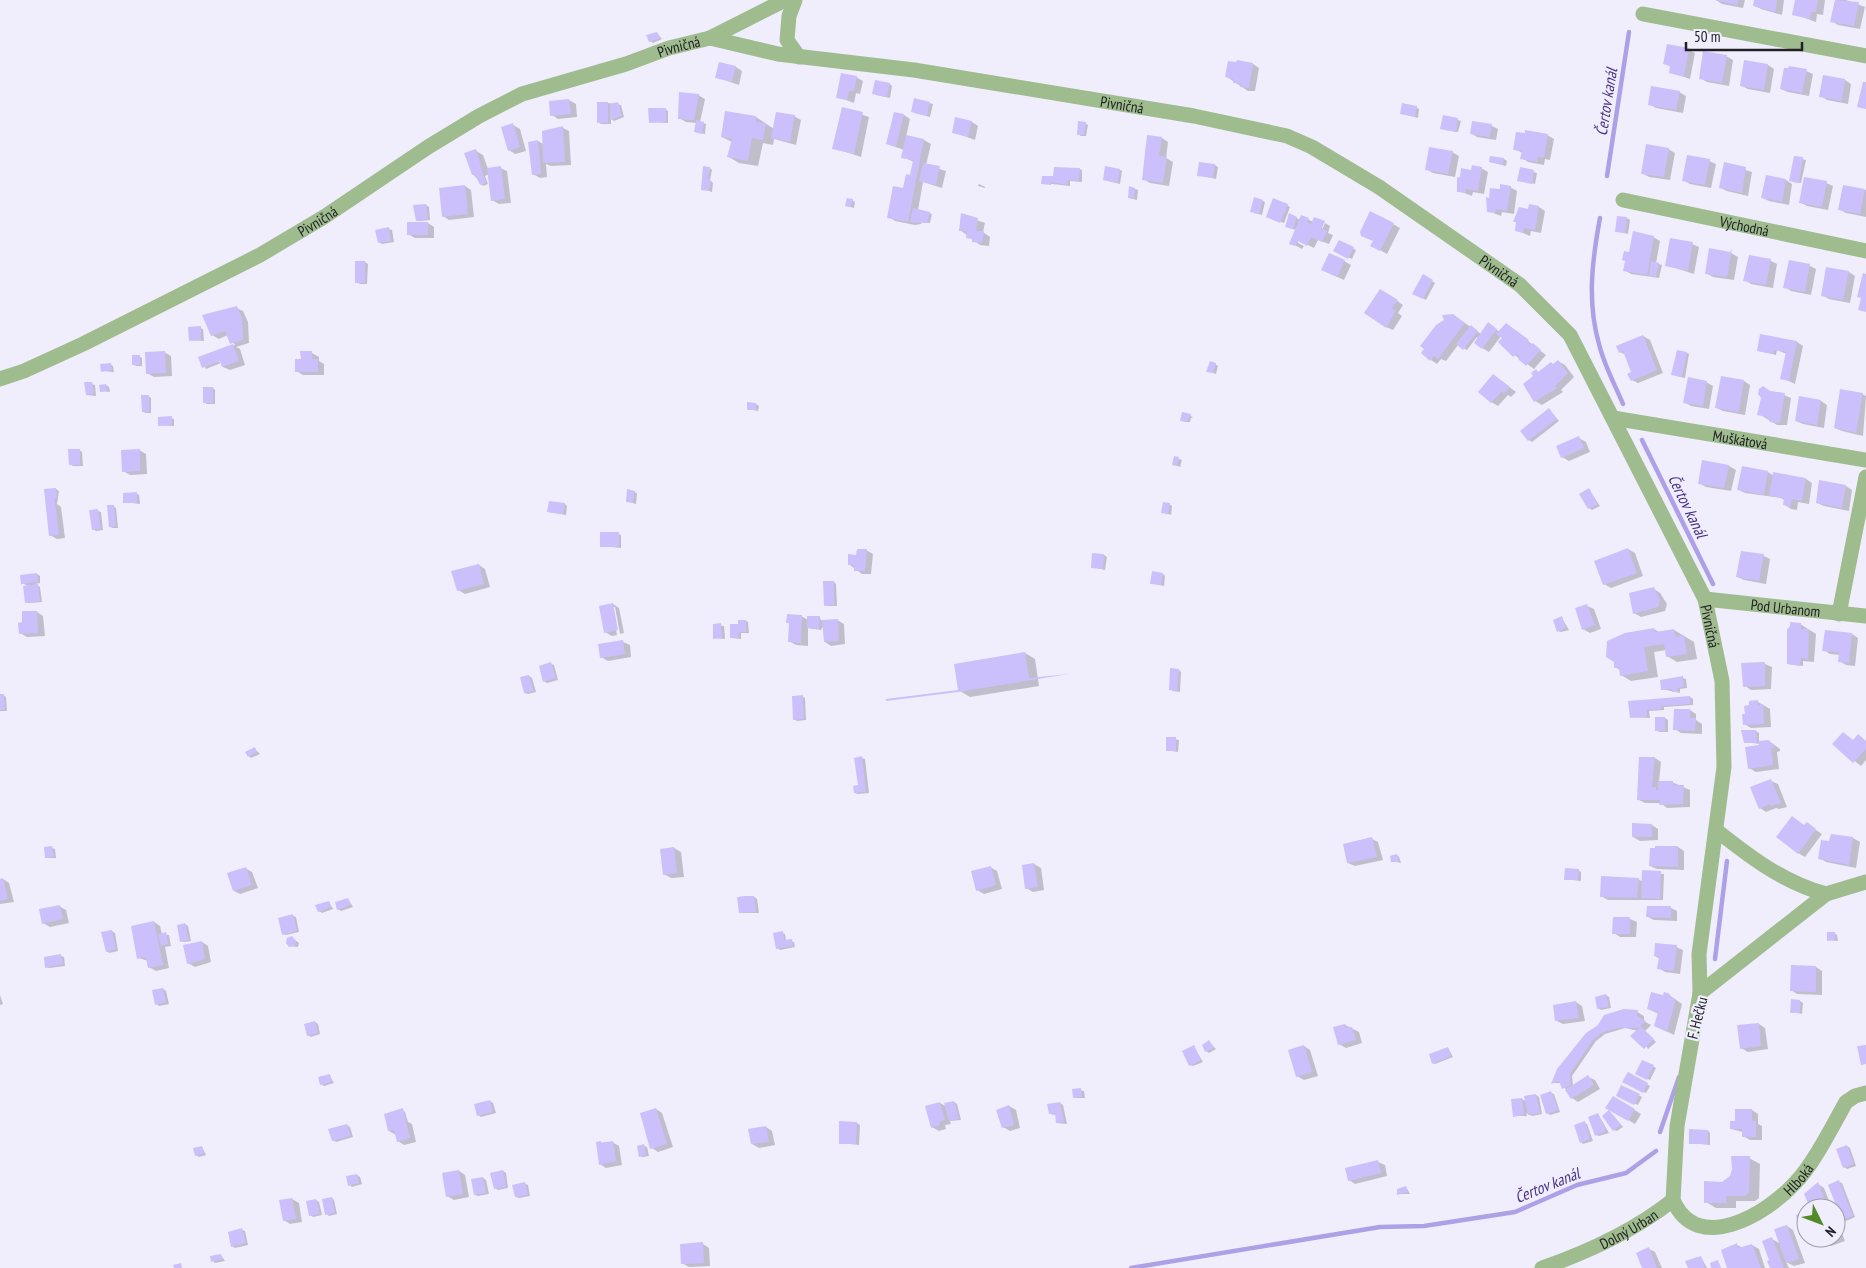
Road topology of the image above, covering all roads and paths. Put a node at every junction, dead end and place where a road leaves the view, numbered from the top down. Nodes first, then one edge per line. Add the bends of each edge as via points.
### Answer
1 (785, 0) edge
2 (795, 0) edge
3 (1643, 14) dead end
4 (710, 38) junction
5 (1866, 56) edge
6 (799, 57) junction
7 (1623, 200) dead end
8 (1866, 251) edge
9 (0, 379) edge
10 (1613, 418) junction
11 (1866, 460) edge
12 (1866, 477) edge
13 (1705, 599) junction
14 (1839, 614) junction
15 (1866, 616) edge
16 (1716, 830) junction
17 (1866, 882) edge
18 (1826, 894) junction
19 (1700, 993) junction
20 (1866, 1093) edge
21 (1673, 1200) junction
22 (1701, 1228) joint
23 (1542, 1268) edge

1 - 4 street
2 - 6 street via 789,16 787,40
3 - 5 street
4 - 6 street, Pivničná
4 - 9 street, Pivničná via 522,94 428,147 260,255 83,344
6 - 10 street, Pivničná via 914,70 1194,116 1287,136 1312,147 1379,187 1520,285 1570,335
7 - 8 street, Východná
10 - 11 street, Muškátová
10 - 13 street, Pivničná
12 - 14 street
13 - 14 street, Pod Urbanom
13 - 16 street, Pivničná via 1722,681 1724,767
14 - 15 street, Pod Urbanom
16 - 18 street via 1748,856 1782,877
16 - 19 street, Pivničná via 1699,954
17 - 18 street, F. Hečku
18 - 19 street, F. Hečku
19 - 21 street, F. Hečku via 1677,1126
20 - 22 street, Hlboká via 1846,1102 1796,1182 1777,1199 1736,1223
21 - 22 street, Dolný Urban via 1689,1222
21 - 23 street, Dolný Urban via 1603,1244

